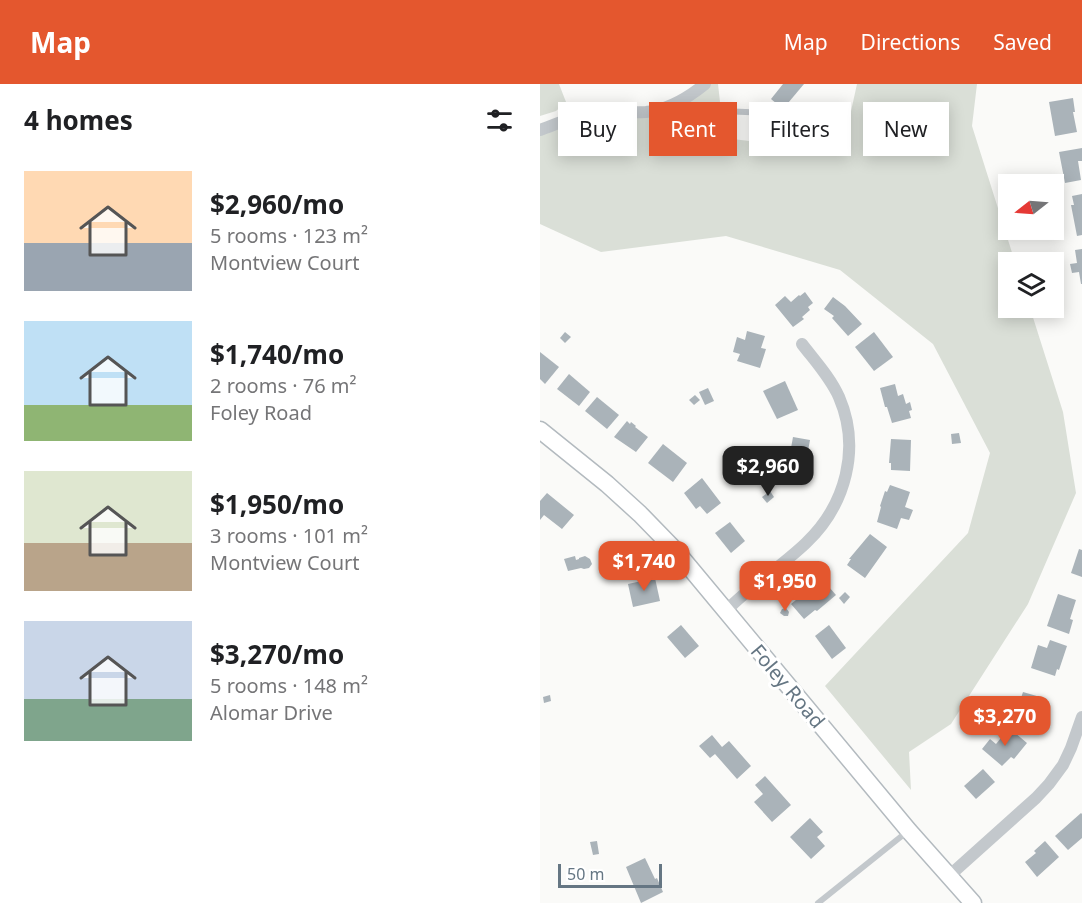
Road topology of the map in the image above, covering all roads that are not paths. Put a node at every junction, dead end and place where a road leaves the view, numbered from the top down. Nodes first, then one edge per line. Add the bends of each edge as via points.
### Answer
1 (705, 84) edge
2 (678, 102) edge
3 (649, 110) edge
4 (540, 130) edge
5 (802, 344) dead end
6 (540, 430) edge
7 (726, 611) junction
8 (1082, 717) edge
9 (909, 831) junction
10 (949, 876) junction
11 (818, 903) edge
12 (973, 903) edge

1 - 2 street
3 - 4 street via 592,113
5 - 7 street via 829,379 845,414 849,433 847,474 841,494 820,528
6 - 7 street, Foley Road via 640,514
7 - 9 street, Foley Road
8 - 10 street via 1063,765 1049,784
9 - 10 street, Foley Road
9 - 11 lane
10 - 12 street, Foley Road

